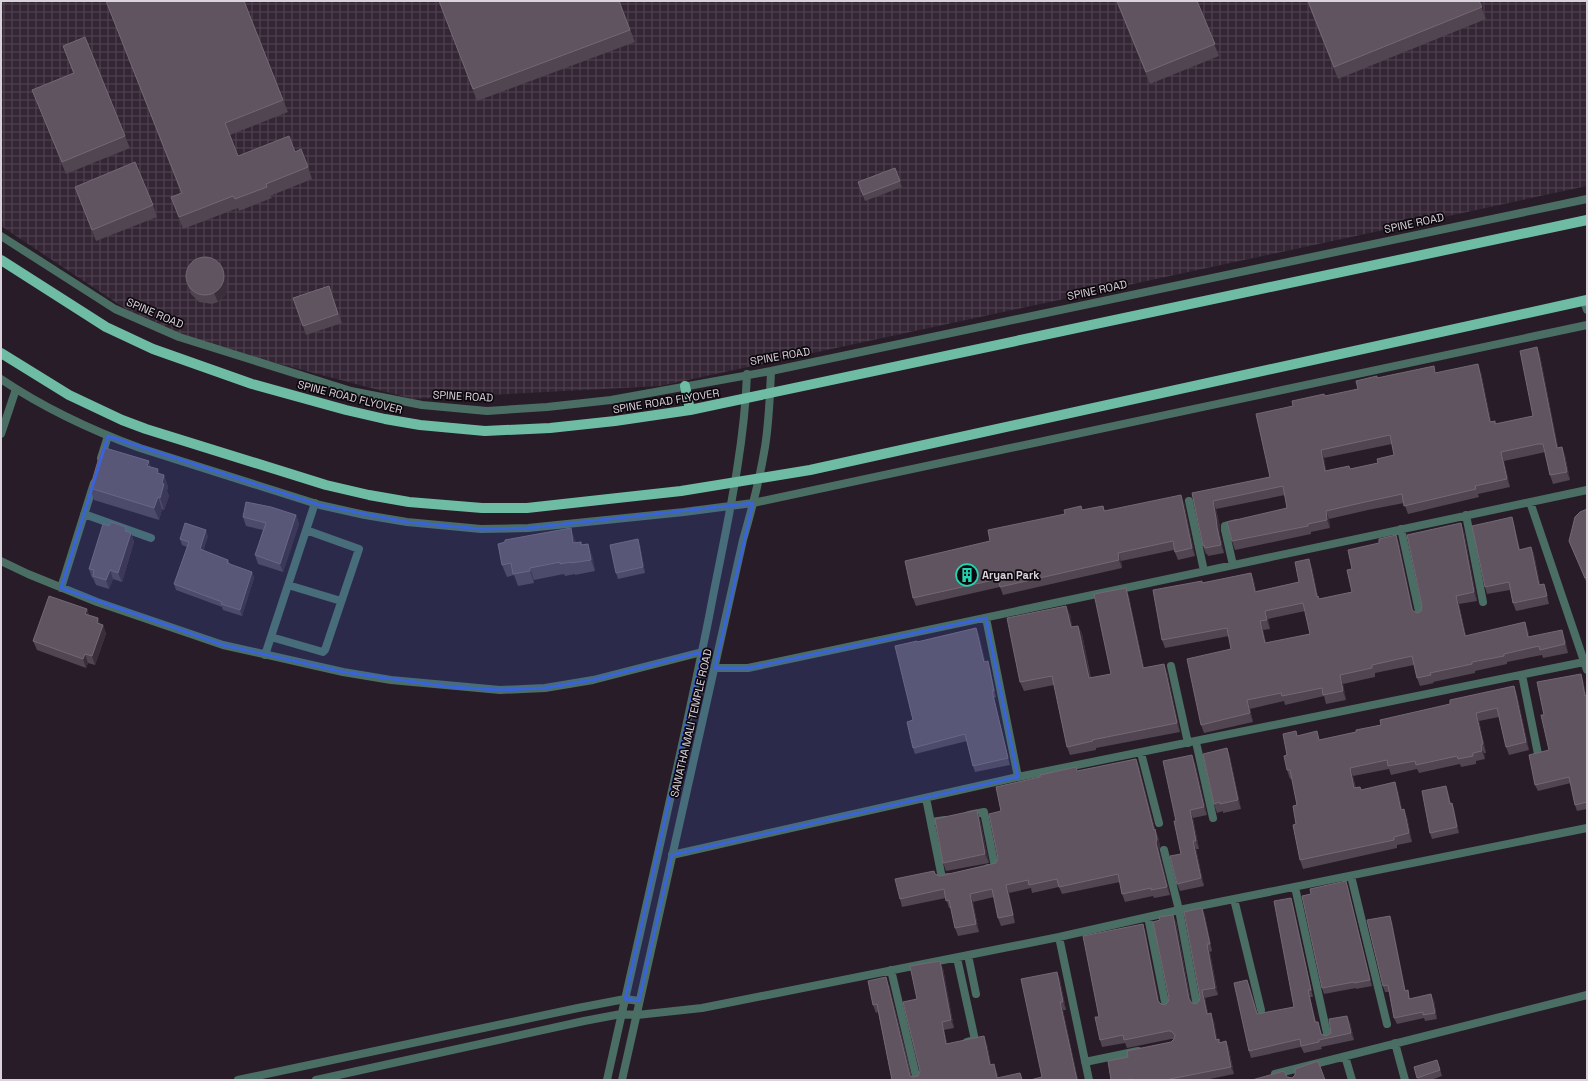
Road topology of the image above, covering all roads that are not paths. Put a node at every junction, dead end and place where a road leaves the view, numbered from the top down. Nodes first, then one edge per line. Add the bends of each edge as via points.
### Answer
1 (1587, 199) edge
2 (1587, 220) edge
3 (1, 236) edge
4 (1, 260) edge
5 (1586, 304) edge
6 (1587, 325) edge
7 (1, 353) edge
8 (772, 371) junction
9 (747, 374) junction
10 (1, 379) edge
11 (685, 386) junction
12 (16, 389) junction
13 (770, 394) junction
14 (746, 400) junction
15 (690, 410) junction
16 (1, 434) edge
17 (108, 436) junction
18 (759, 478) junction
19 (734, 482) junction
20 (1587, 490) edge
21 (1189, 501) dead end
22 (1530, 502) junction
23 (315, 503) junction
24 (753, 503) junction
25 (731, 507) junction
26 (84, 514) junction
27 (1466, 515) junction
28 (1242, 522) edge
29 (1401, 529) junction
30 (306, 530) junction
31 (151, 538) dead end
32 (1, 561) edge
33 (1233, 565) junction
34 (1204, 571) junction
35 (288, 585) junction
36 (61, 588) junction
37 (342, 602) junction
38 (1483, 602) dead end
39 (1420, 616) edge
40 (986, 618) junction
41 (271, 637) junction
42 (702, 652) junction
43 (265, 655) junction
44 (1170, 666) dead end
45 (1585, 666) edge
46 (715, 668) junction
47 (1522, 675) junction
48 (1192, 742) junction
49 (1141, 753) junction
50 (1538, 754) edge
51 (1018, 777) junction
52 (926, 798) junction
53 (1213, 818) dead end
54 (931, 822) junction
55 (1159, 823) dead end
56 (1587, 828) edge
57 (1164, 850) dead end
58 (672, 855) junction
59 (980, 870) edge
60 (957, 875) edge
61 (1351, 876) junction
62 (1295, 887) junction
63 (1234, 899) junction
64 (1179, 910) junction
65 (1148, 918) junction
66 (1060, 937) junction
67 (968, 955) junction
68 (957, 958) junction
69 (891, 970) junction
70 (976, 994) dead end
71 (1587, 994) edge
72 (625, 999) junction
73 (639, 1001) junction
74 (1197, 1006) edge
75 (1166, 1007) edge
76 (1261, 1010) dead end
77 (621, 1014) junction
78 (636, 1015) junction
79 (1387, 1024) dead end
80 (1328, 1038) edge
81 (1395, 1043) junction
82 (961, 1044) edge
83 (1144, 1050) edge
84 (1345, 1056) junction
85 (1085, 1062) junction
86 (1290, 1071) junction
87 (1268, 1076) edge
88 (238, 1080) edge
89 (316, 1080) edge
90 (607, 1080) edge
91 (622, 1080) edge
92 (917, 1080) edge
93 (1089, 1080) edge
94 (1293, 1080) edge
95 (1352, 1080) edge
96 (1405, 1080) edge

1 - 8 street, SPINE ROAD
2 - 13 main road
3 - 11 street, SPINE ROAD via 115,309 160,330 344,389 389,400 487,411 611,400
4 - 15 main road, SPINE ROAD FLYOVER via 106,327 172,356 252,384 346,410 420,425 485,431 557,428
5 - 18 main road via 810,470
6 - 24 street
7 - 19 main road via 69,395 122,420 326,485 369,495 409,502 482,508 527,508 681,491
8 - 9 street, SPINE ROAD
8 - 13 street, SAWATHA MALI TEMPLE ROAD
9 - 11 street, SPINE ROAD
9 - 14 street, SAWATHA MALI TEMPLE ROAD
10 - 12 street
11 - 15 main road
12 - 16 street
12 - 17 street
13 - 14 main road
13 - 18 street, SAWATHA MALI TEMPLE ROAD via 765,448
14 - 15 main road, SPINE ROAD FLYOVER
14 - 19 street, SAWATHA MALI TEMPLE ROAD
17 - 23 street
17 - 26 street
18 - 19 main road
18 - 24 street, SAWATHA MALI TEMPLE ROAD
19 - 25 street, SAWATHA MALI TEMPLE ROAD
20 - 22 street
21 - 34 street
22 - 27 street
22 - 45 street
23 - 25 street via 407,522 481,529 528,528
23 - 30 street
24 - 25 street
24 - 46 street, SAWATHA MALI TEMPLE ROAD
25 - 42 street, SAWATHA MALI TEMPLE ROAD
26 - 31 street
26 - 36 street
27 - 29 street
27 - 38 street
28 - 33 street via 1225,526
29 - 33 street
29 - 39 street
30 - 35 street
30 - 37 street via 359,549
32 - 36 street
33 - 34 street
34 - 40 street
35 - 37 street
35 - 41 street
36 - 43 street via 223,645
37 - 41 street via 323,652
40 - 46 street via 748,668
40 - 51 street
41 - 43 street
42 - 43 street via 593,680 545,688 500,690 391,680
42 - 72 street, SAWATHA MALI TEMPLE ROAD
44 - 48 street
45 - 47 street
46 - 58 street, SAWATHA MALI TEMPLE ROAD
47 - 48 street
47 - 50 street
48 - 49 street
48 - 53 street
49 - 51 street
49 - 55 street
51 - 52 street
52 - 54 street
52 - 58 street
54 - 59 street via 984,812 995,867
54 - 60 street via 942,878
56 - 61 street
57 - 64 street
58 - 73 street, SAWATHA MALI TEMPLE ROAD
61 - 62 street
61 - 79 street
62 - 63 street
62 - 80 street
63 - 64 street
63 - 76 street
64 - 65 street
64 - 74 street
65 - 66 street
65 - 75 street
66 - 67 street
66 - 85 street
67 - 68 street
67 - 70 street
68 - 69 street
68 - 82 street via 975,1040
69 - 78 street via 702,1008
69 - 92 street
71 - 81 street
72 - 73 street
72 - 77 street, SAWATHA MALI TEMPLE ROAD
72 - 88 street
73 - 78 street, SAWATHA MALI TEMPLE ROAD
77 - 78 street
77 - 89 street
77 - 90 street, SAWATHA MALI TEMPLE ROAD
78 - 91 street, SAWATHA MALI TEMPLE ROAD
81 - 84 street
81 - 96 street
83 - 85 street
84 - 86 street
84 - 95 street
85 - 93 street
86 - 87 street
86 - 94 street

